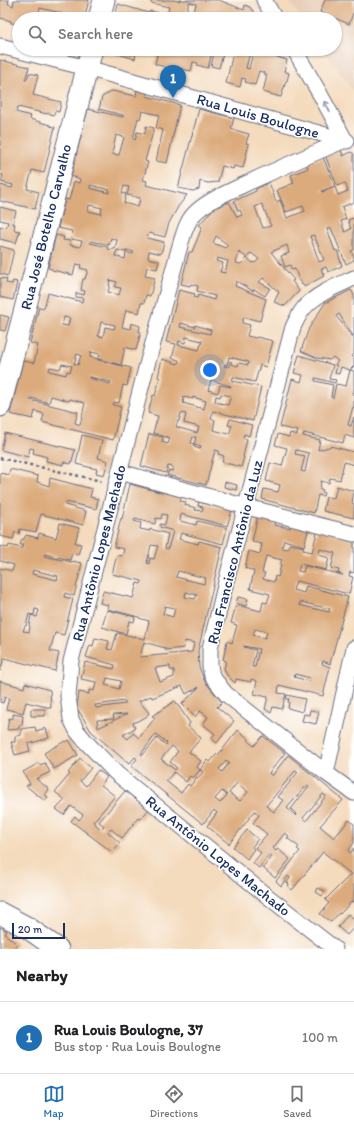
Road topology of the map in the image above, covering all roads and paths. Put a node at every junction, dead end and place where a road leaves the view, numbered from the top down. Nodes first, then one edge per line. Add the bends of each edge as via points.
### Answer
1 (104, 0) edge
2 (264, 0) edge
3 (101, 12) edge
4 (271, 12) edge
5 (0, 46) edge
6 (12, 48) edge
7 (68, 56) edge
8 (298, 56) edge
9 (89, 59) edge
10 (350, 142) edge
11 (354, 278) edge
12 (0, 406) edge
13 (0, 458) edge
14 (118, 478) junction
15 (247, 507) junction
16 (354, 534) edge
17 (354, 648) edge
18 (326, 773) junction
19 (354, 793) edge
20 (0, 913) edge
21 (58, 949) edge
22 (335, 949) edge

1 - 3 main road
2 - 4 street
5 - 6 street, Rua Louis Boulogne
7 - 9 street, Rua Louis Boulogne
10 -> 8 street
9 - 10 street, Rua Louis Boulogne
9 - 12 main road, Rua José Botelho Carvalho
10 - 14 street, Rua Antônio Lopes Machado via 279,168 223,195 193,215 181,242
11 - 15 street, Rua Francisco Antônio da Luz via 312,300 293,327
13 - 14 path
14 - 15 street
14 - 22 street, Rua Antônio Lopes Machado via 72,661 68,696 71,719 86,742 116,773
15 - 16 street
15 - 18 street, Rua Francisco Antônio da Luz via 210,648 212,676 226,694
17 - 18 street
18 - 19 street, Rua Francisco Antônio da Luz
20 - 21 main road via 28,928

